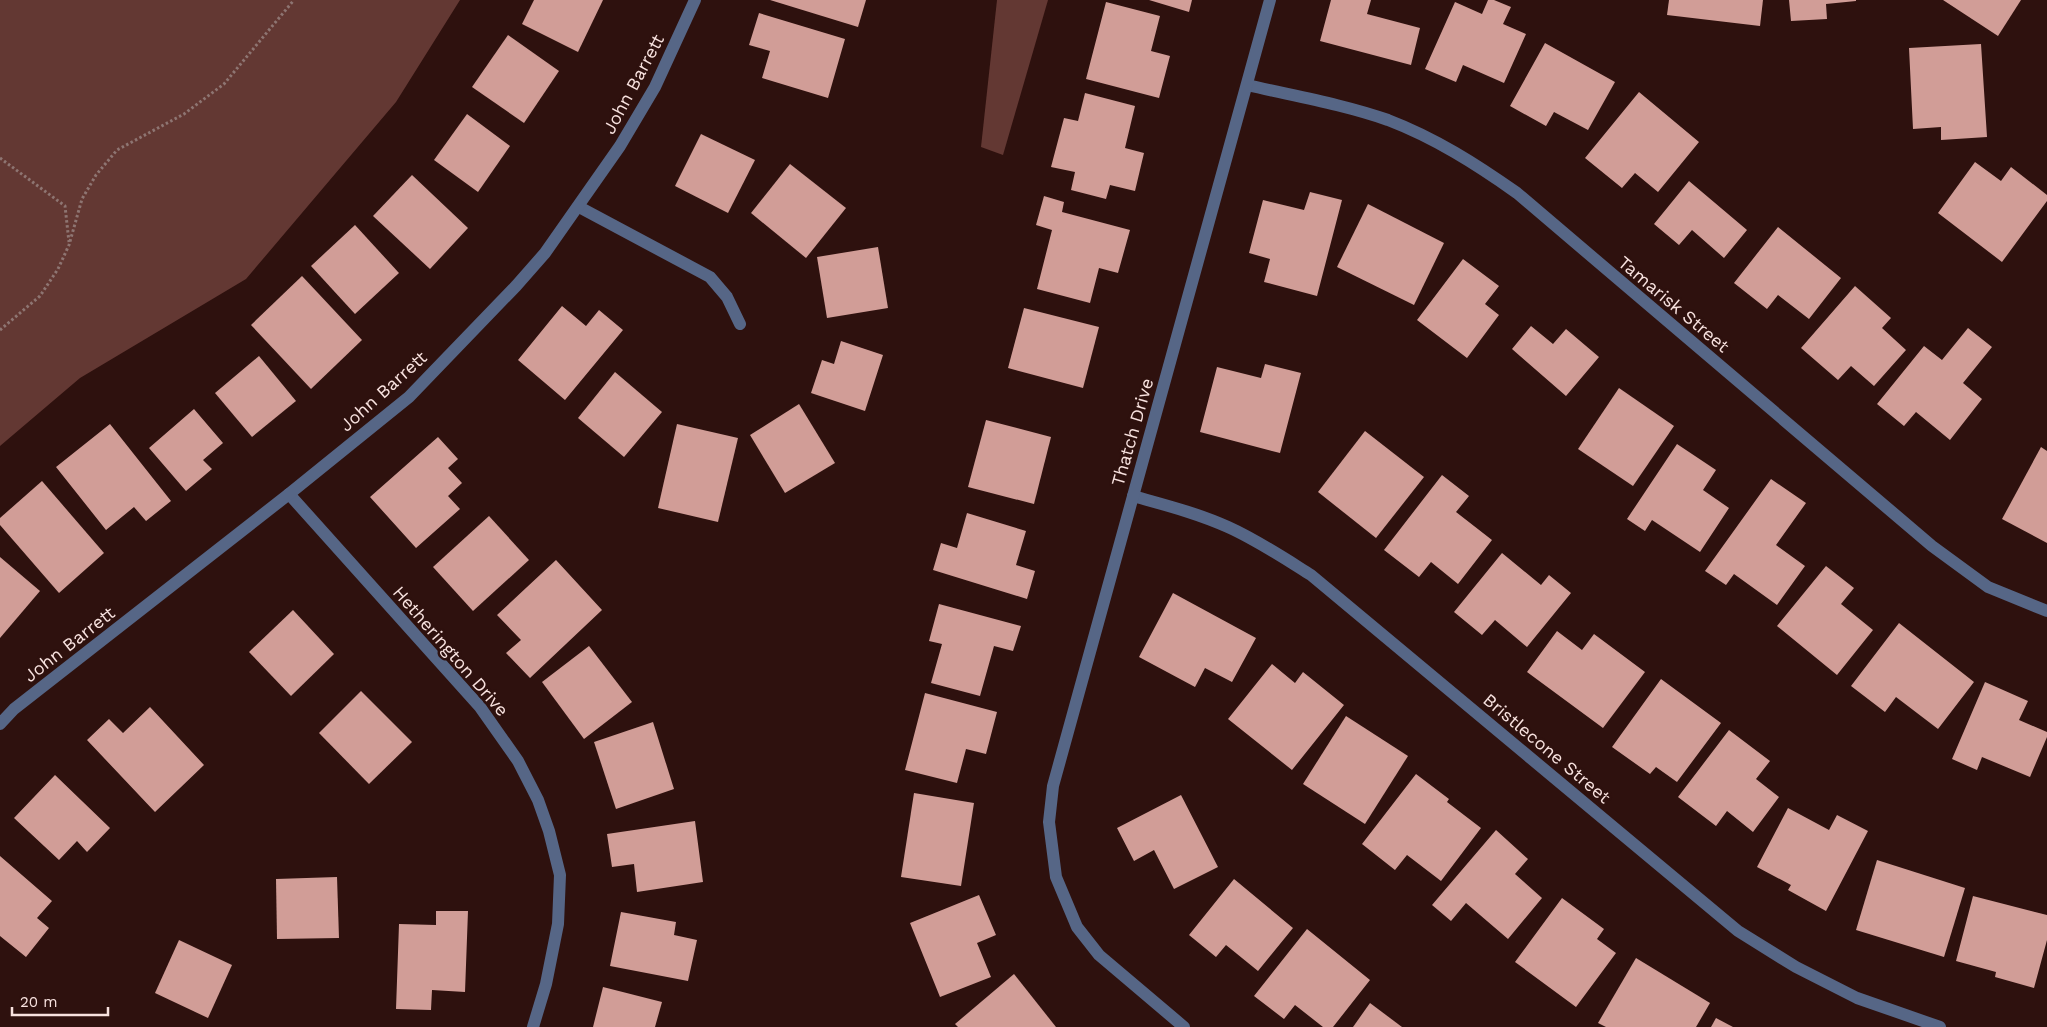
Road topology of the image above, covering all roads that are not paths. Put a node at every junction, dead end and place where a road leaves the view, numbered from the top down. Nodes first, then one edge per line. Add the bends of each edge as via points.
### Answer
1 (695, 0) edge
2 (1270, 0) edge
3 (1247, 85) junction
4 (580, 207) junction
5 (740, 324) dead end
6 (289, 494) junction
7 (1133, 496) junction
8 (2047, 611) edge
9 (0, 724) edge
10 (533, 1027) edge
11 (1184, 1027) edge
12 (1940, 1027) edge

1 - 4 street, John Barrett via 655,87
2 - 3 street, Thatch Drive
3 - 7 street, Thatch Drive
3 - 8 street, Tamarisk Street via 1388,120 1433,140 1476,165 1524,200 1932,546 1988,587
4 - 5 street via 710,277 727,297
4 - 6 street, John Barrett via 516,286 409,397
6 - 9 street, John Barrett via 14,709
6 - 10 street, Hetherington Drive via 480,706 518,761 538,800 560,875 558,924
7 - 11 street, Thatch Drive via 1053,786 1048,822 1056,877 1077,927 1099,955
7 - 12 street, Bristlecone Street via 1227,526 1311,575 1738,931 1796,968 1857,998

